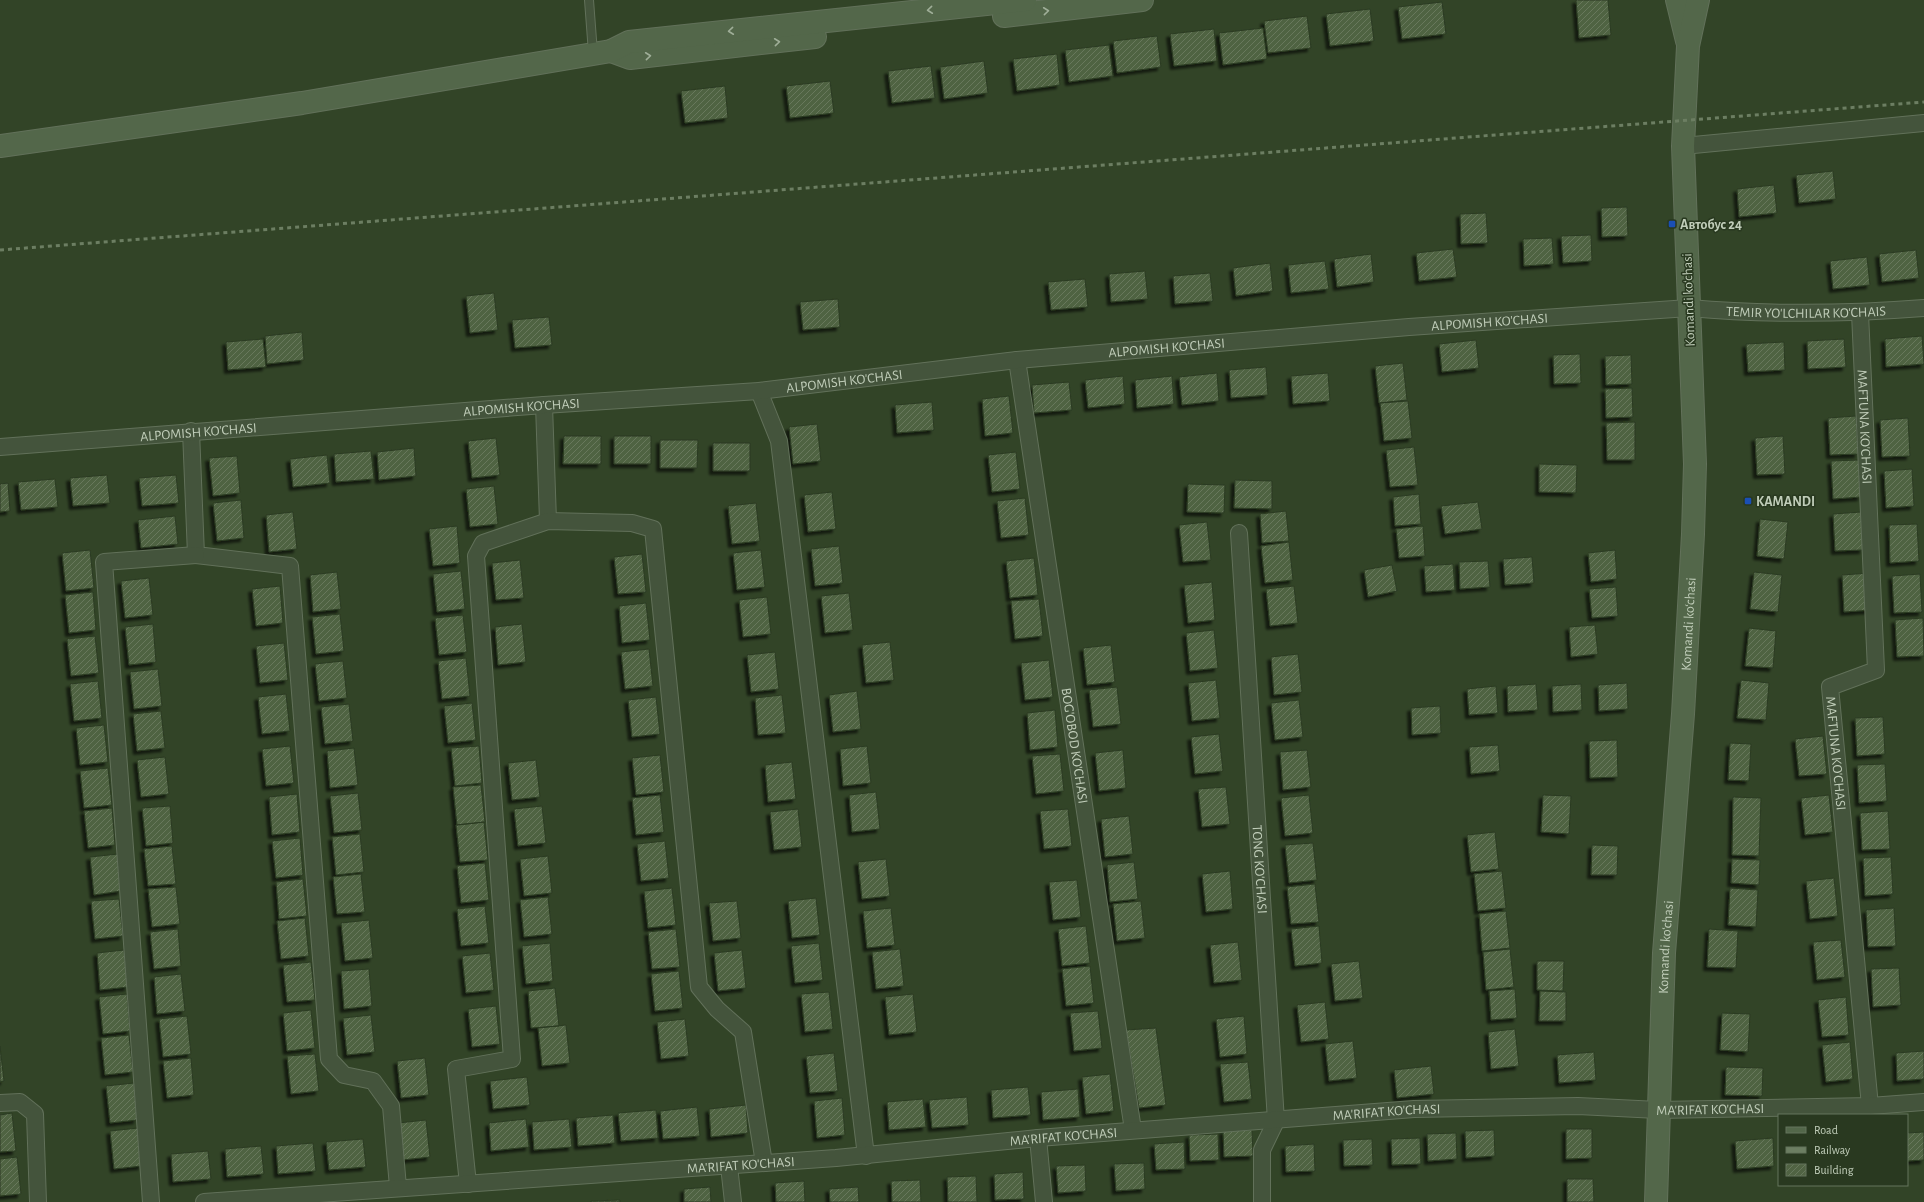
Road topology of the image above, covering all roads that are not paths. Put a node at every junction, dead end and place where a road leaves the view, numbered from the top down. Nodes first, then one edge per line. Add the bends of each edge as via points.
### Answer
1 (589, 0) edge
2 (1024, 0) edge
3 (1142, 0) edge
4 (1677, 0) edge
5 (1698, 0) edge
6 (1688, 46) junction
7 (602, 53) junction
8 (1924, 123) edge
9 (0, 146) edge
10 (1683, 146) junction
11 (1688, 308) junction
12 (1924, 308) edge
13 (1860, 313) junction
14 (1017, 360) junction
15 (759, 391) junction
16 (544, 405) junction
17 (191, 431) junction
18 (0, 447) edge
19 (548, 521) junction
20 (1239, 533) dead end
21 (196, 555) junction
22 (0, 1102) edge
23 (1924, 1102) edge
24 (1870, 1106) junction
25 (1658, 1110) junction
26 (1276, 1121) junction
27 (1133, 1130) junction
28 (1038, 1138) junction
29 (866, 1156) junction
30 (764, 1163) junction
31 (729, 1166) junction
32 (468, 1184) junction
33 (398, 1188) junction
34 (366, 1196) edge
35 (38, 1202) edge
36 (151, 1202) edge
37 (204, 1202) edge
38 (733, 1202) edge
39 (1044, 1202) edge
40 (1262, 1202) edge
41 (1656, 1202) edge

1 - 7 lane
2 -> 7 main road via 630,42
7 -> 3 main road via 630,58
4 - 6 main road, Komandi ko‘chasi
5 - 6 main road, Komandi ko‘chasi
6 - 10 main road, Komandi ko‘chasi
7 - 9 main road via 302,103
8 - 10 street
10 - 11 main road, Komandi ko‘chasi
11 - 13 street, TEMIR YO'LCHILAR KO'CHAIS via 1722,311
11 - 14 street, ALPOMISH KO'CHASI via 1409,327
11 - 25 main road, Komandi ko‘chasi via 1695,464 1694,534 1664,953
12 - 13 street, TEMIR YO'LCHILAR KO'CHAIS
13 - 24 street, MAFTUNA KO'CHASI via 1876,670 1830,687
14 - 15 street, ALPOMISH KO'CHASI
14 - 27 street, BOG'OBOD KO'CHASI
15 - 16 street, ALPOMISH KO'CHASI
15 - 29 street via 779,441
16 - 17 street, ALPOMISH KO'CHASI
16 - 19 street
17 - 18 street, ALPOMISH KO'CHASI
17 - 21 street
19 - 30 street via 632,523 654,529 699,987 717,1009 743,1032
19 - 32 street via 484,543 476,556 512,1059 456,1069
20 - 26 street, TONG KO'CHASI
21 - 33 street via 290,566 329,1060 344,1075 373,1081 391,1106
21 - 36 street via 104,562
22 - 35 street via 20,1102 35,1114
23 - 24 street, MA'RIFAT KO'CHASI
24 - 25 street, MA'RIFAT KO'CHASI
25 - 26 street, MA'RIFAT KO'CHASI via 1578,1106 1414,1109
25 - 41 main road, Komandi ko‘chasi
26 - 27 street, MA'RIFAT KO'CHASI
26 - 40 street, TONG KO'CHASI via 1262,1150
27 - 28 street, MA'RIFAT KO'CHASI
28 - 29 street, MA'RIFAT KO'CHASI
28 - 39 street
29 - 30 street, MA'RIFAT KO'CHASI
30 - 31 street, MA'RIFAT KO'CHASI
31 - 32 street, MA'RIFAT KO'CHASI
31 - 38 street
32 - 33 street, MA'RIFAT KO'CHASI
33 - 34 street, MA'RIFAT KO'CHASI
34 - 37 street, MA'RIFAT KO'CHASI

